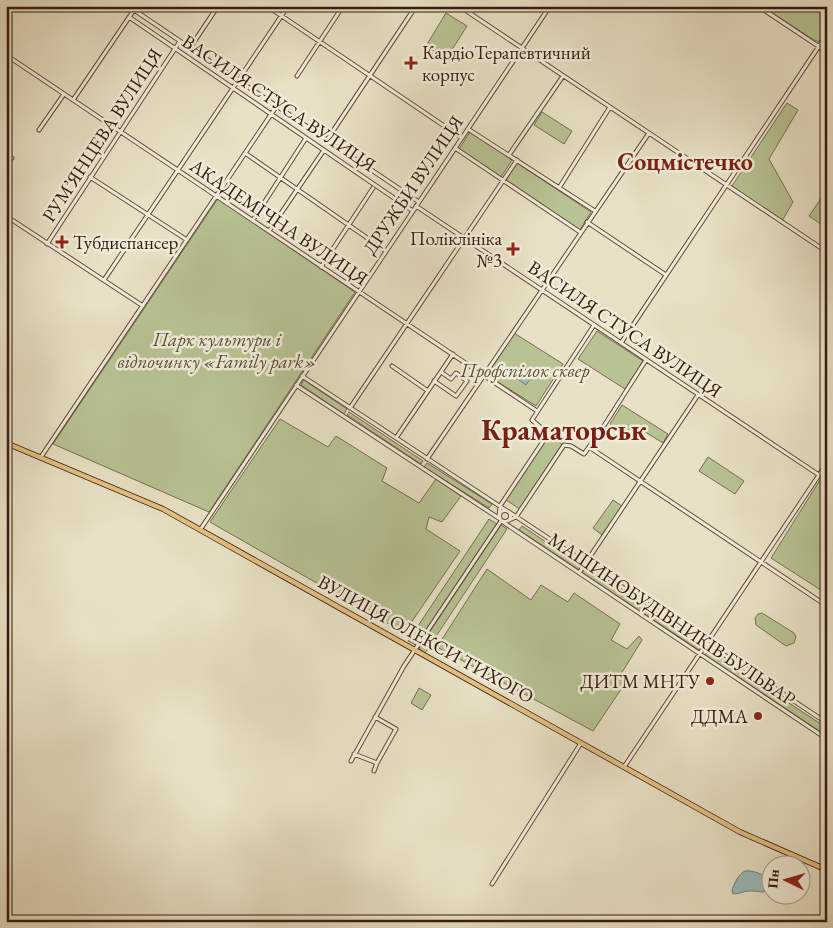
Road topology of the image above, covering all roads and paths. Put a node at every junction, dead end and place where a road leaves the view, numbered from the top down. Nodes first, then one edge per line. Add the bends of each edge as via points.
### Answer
1 (218, 6) edge
2 (267, 6) edge
3 (288, 6) edge
4 (344, 6) edge
5 (416, 6) edge
6 (459, 6) edge
7 (550, 6) edge
8 (758, 6) edge
9 (282, 16) junction
10 (129, 17) junction
11 (827, 34) edge
12 (180, 41) junction
13 (320, 42) junction
14 (819, 47) junction
15 (190, 48) junction
16 (175, 49) junction
17 (522, 49) junction
18 (827, 52) edge
19 (6, 55) edge
20 (297, 76) dead end
21 (370, 76) junction
22 (563, 76) junction
23 (238, 80) junction
24 (233, 89) junction
25 (64, 94) junction
26 (73, 100) junction
27 (276, 107) junction
28 (610, 107) junction
29 (271, 115) junction
30 (468, 129) junction
31 (39, 130) dead end
32 (120, 132) junction
33 (649, 132) junction
34 (306, 138) junction
35 (462, 138) junction
36 (327, 140) junction
37 (455, 148) junction
38 (324, 150) junction
39 (6, 154) edge
40 (245, 154) junction
41 (509, 155) junction
42 (12, 158) dead end
43 (517, 160) junction
44 (178, 171) junction
45 (90, 177) junction
46 (280, 177) junction
47 (503, 181) junction
48 (727, 185) junction
49 (373, 188) dead end
50 (559, 188) junction
51 (297, 189) junction
52 (217, 195) junction
53 (419, 202) junction
54 (416, 206) junction
55 (413, 211) junction
56 (594, 211) junction
57 (148, 215) junction
58 (6, 216) edge
59 (253, 220) junction
60 (588, 222) junction
61 (349, 225) junction
62 (269, 232) junction
63 (580, 232) junction
64 (464, 239) junction
65 (187, 240) junction
66 (47, 244) junction
67 (386, 251) junction
68 (827, 252) edge
69 (321, 267) junction
70 (666, 274) junction
71 (104, 280) junction
72 (541, 290) junction
73 (359, 292) junction
74 (143, 306) junction
75 (407, 324) junction
76 (594, 325) junction
77 (621, 343) junction
78 (453, 354) junction
79 (646, 360) junction
80 (392, 366) dead end
81 (441, 372) junction
82 (484, 375) junction
83 (302, 376) junction
84 (434, 381) junction
85 (296, 385) junction
86 (428, 391) junction
87 (698, 395) junction
88 (350, 408) junction
89 (537, 411) junction
90 (396, 438) junction
91 (6, 442) edge
92 (589, 447) junction
93 (41, 457) junction
94 (427, 459) junction
95 (827, 463) edge
96 (819, 475) junction
97 (641, 481) junction
98 (500, 506) junction
99 (508, 512) junction
100 (516, 517) junction
101 (502, 520) junction
102 (200, 530) junction
103 (761, 561) junction
104 (585, 563) junction
105 (579, 573) junction
106 (827, 606) edge
107 (707, 643) junction
108 (415, 650) junction
109 (700, 654) junction
110 (376, 716) junction
111 (827, 724) edge
112 (827, 739) edge
113 (581, 743) junction
114 (354, 754) junction
115 (351, 761) dead end
116 (377, 763) junction
117 (624, 767) junction
118 (374, 771) dead end
119 (827, 870) edge
120 (492, 884) dead end

1 - 15 street, РУМ’ЯНЦЕВА ВУЛИЦЯ
2 - 9 street
3 - 9 street
4 - 13 street
5 - 21 street
6 - 17 street
7 - 17 street, ДРУЖБИ ВУЛИЦЯ
8 - 14 street
9 - 13 street
9 - 23 street
10 - 12 street, ВАСИЛЯ СТУСА ВУЛИЦЯ via 134,10
10 - 16 street, ВАСИЛЯ СТУСА ВУЛИЦЯ
10 - 26 street
11 - 14 street
12 - 15 street, ВАСИЛЯ СТУСА ВУЛИЦЯ
12 - 16 street, РУМ’ЯНЦЕВА ВУЛИЦЯ
13 - 20 street
13 - 21 street
14 - 18 street
14 - 48 street
15 - 23 street, ВАСИЛЯ СТУСА ВУЛИЦЯ
16 - 24 street, ВАСИЛЯ СТУСА ВУЛИЦЯ
16 - 32 street, РУМ’ЯНЦЕВА ВУЛИЦЯ
17 - 22 street
17 - 30 street, ДРУЖБИ ВУЛИЦЯ
19 - 25 street, АКАДЕМІЧНА ВУЛИЦЯ
21 - 35 street
21 - 36 street
22 - 28 street
22 - 41 street
23 - 24 street
23 - 27 street, ВАСИЛЯ СТУСА ВУЛИЦЯ
24 - 29 street, ВАСИЛЯ СТУСА ВУЛИЦЯ
24 - 44 street
25 - 26 street, АКАДЕМІЧНА ВУЛИЦЯ
25 - 31 street
26 - 32 street, АКАДЕМІЧНА ВУЛИЦЯ
27 - 29 street
27 - 36 street, ВАСИЛЯ СТУСА ВУЛИЦЯ
28 - 33 street
28 - 50 street
29 - 34 street, ВАСИЛЯ СТУСА ВУЛИЦЯ
29 - 40 street
30 - 35 street, ДРУЖБИ ВУЛИЦЯ
30 - 41 street
32 - 44 street, АКАДЕМІЧНА ВУЛИЦЯ
32 - 45 street, РУМ’ЯНЦЕВА ВУЛИЦЯ
33 - 48 street
33 - 56 street
34 - 38 street, ВАСИЛЯ СТУСА ВУЛИЦЯ
34 - 46 street
35 - 37 street, ДРУЖБИ ВУЛИЦЯ
36 - 53 street, ВАСИЛЯ СТУСА ВУЛИЦЯ
37 - 47 street
37 - 53 street, ДРУЖБИ ВУЛИЦЯ
38 - 51 street
38 - 55 street, ВАСИЛЯ СТУСА ВУЛИЦЯ
39 - 42 street
40 - 46 street
40 - 52 street
41 - 43 street
43 - 47 street
43 - 50 street
44 - 52 street, АКАДЕМІЧНА ВУЛИЦЯ
44 - 57 street
45 - 57 street
45 - 66 street, РУМ’ЯНЦЕВА ВУЛИЦЯ
46 - 51 street
46 - 59 street
47 - 63 street
47 - 64 street
48 - 68 street
48 - 70 street
49 - 61 street
50 - 56 street
51 - 61 street
51 - 62 street
52 - 59 street, АКАДЕМІЧНА ВУЛИЦЯ
52 - 65 street
53 - 54 street, ДРУЖБИ ВУЛИЦЯ
54 - 55 street, ДРУЖБИ ВУЛИЦЯ
54 - 64 street, ВАСИЛЯ СТУСА ВУЛИЦЯ
55 - 67 street, ДРУЖБИ ВУЛИЦЯ
56 - 60 street
57 - 65 street
57 - 71 street
58 - 66 street
59 - 62 street, АКАДЕМІЧНА ВУЛИЦЯ
60 - 63 street
60 - 70 street
61 - 67 street
61 - 69 street
62 - 69 street, АКАДЕМІЧНА ВУЛИЦЯ
63 - 72 street
64 - 72 street, ВАСИЛЯ СТУСА ВУЛИЦЯ
64 - 75 street
65 - 74 street
66 - 71 street
67 - 73 street, ДРУЖБИ ВУЛИЦЯ
69 - 73 street, АКАДЕМІЧНА ВУЛИЦЯ
70 - 77 street
71 - 74 street
72 - 76 street, ВАСИЛЯ СТУСА ВУЛИЦЯ
72 - 82 street
73 - 75 street, АКАДЕМІЧНА ВУЛИЦЯ
73 - 83 street, ДРУЖБИ ВУЛИЦЯ
74 - 93 street
75 - 78 street, АКАДЕМІЧНА ВУЛИЦЯ
75 - 88 street
76 - 77 street, ВАСИЛЯ СТУСА ВУЛИЦЯ
76 - 89 street
77 - 79 street, ВАСИЛЯ СТУСА ВУЛИЦЯ
78 - 81 street
78 - 82 street, АКАДЕМІЧНА ВУЛИЦЯ
79 - 87 street, ВАСИЛЯ СТУСА ВУЛИЦЯ
79 - 92 street
80 - 86 street
81 - 84 street
81 - 84 street via 451,379 456,373 467,381 456,396
82 - 89 street, АКАДЕМІЧНА ВУЛИЦЯ
82 - 94 street
83 - 85 street, ДРУЖБИ ВУЛИЦЯ
83 - 88 street, МАШИНОБУДІВНИКІВ БУЛЬВАР
84 - 86 street
85 - 101 street, МАШИНОБУДІВНИКІВ БУЛЬВАР
85 - 102 street, ДРУЖБИ ВУЛИЦЯ
86 - 90 street
87 - 96 street, ВАСИЛЯ СТУСА ВУЛИЦЯ
87 - 97 street
88 - 90 street, МАШИНОБУДІВНИКІВ БУЛЬВАР
89 - 98 street via 532,420 548,434
90 - 94 street, МАШИНОБУДІВНИКІВ БУЛЬВАР
91 - 93 main road, ВУЛИЦЯ ОЛЕКСИ ТИХОГО
92 - 97 street
92 - 100 street via 584,454 564,445
93 - 102 main road, ВУЛИЦЯ ОЛЕКСИ ТИХОГО via 150,502
94 - 98 street, МАШИНОБУДІВНИКІВ БУЛЬВАР
95 - 96 street
96 - 103 street
97 - 103 street
97 - 104 street
98 - 99 street, МАШИНОБУДІВНИКІВ БУЛЬВАР
98 - 101 street
99 - 100 street, МАШИНОБУДІВНИКІВ БУЛЬВАР
99 - 101 street via 510,517
99 - 101 street via 502,511
100 - 101 street
100 - 104 street, МАШИНОБУДІВНИКІВ БУЛЬВАР
101 - 105 street, МАШИНОБУДІВНИКІВ БУЛЬВАР
101 - 108 street
102 - 108 main road, ВУЛИЦЯ ОЛЕКСИ ТИХОГО
103 - 106 street
103 - 107 street
104 - 105 street
104 - 107 street, МАШИНОБУДІВНИКІВ БУЛЬВАР
105 - 109 street, МАШИНОБУДІВНИКІВ БУЛЬВАР
107 - 109 street
107 - 111 street, МАШИНОБУДІВНИКІВ БУЛЬВАР
108 - 110 street
108 - 113 main road, ВУЛИЦЯ ОЛЕКСИ ТИХОГО
109 - 112 street, МАШИНОБУДІВНИКІВ БУЛЬВАР
109 - 117 street
110 - 114 street
110 - 116 street via 396,729
113 - 117 main road, ВУЛИЦЯ ОЛЕКСИ ТИХОГО
113 - 120 street
114 - 115 street
114 - 116 street
116 - 118 street
117 - 119 main road, ВУЛИЦЯ ОЛЕКСИ ТИХОГО via 748,836

